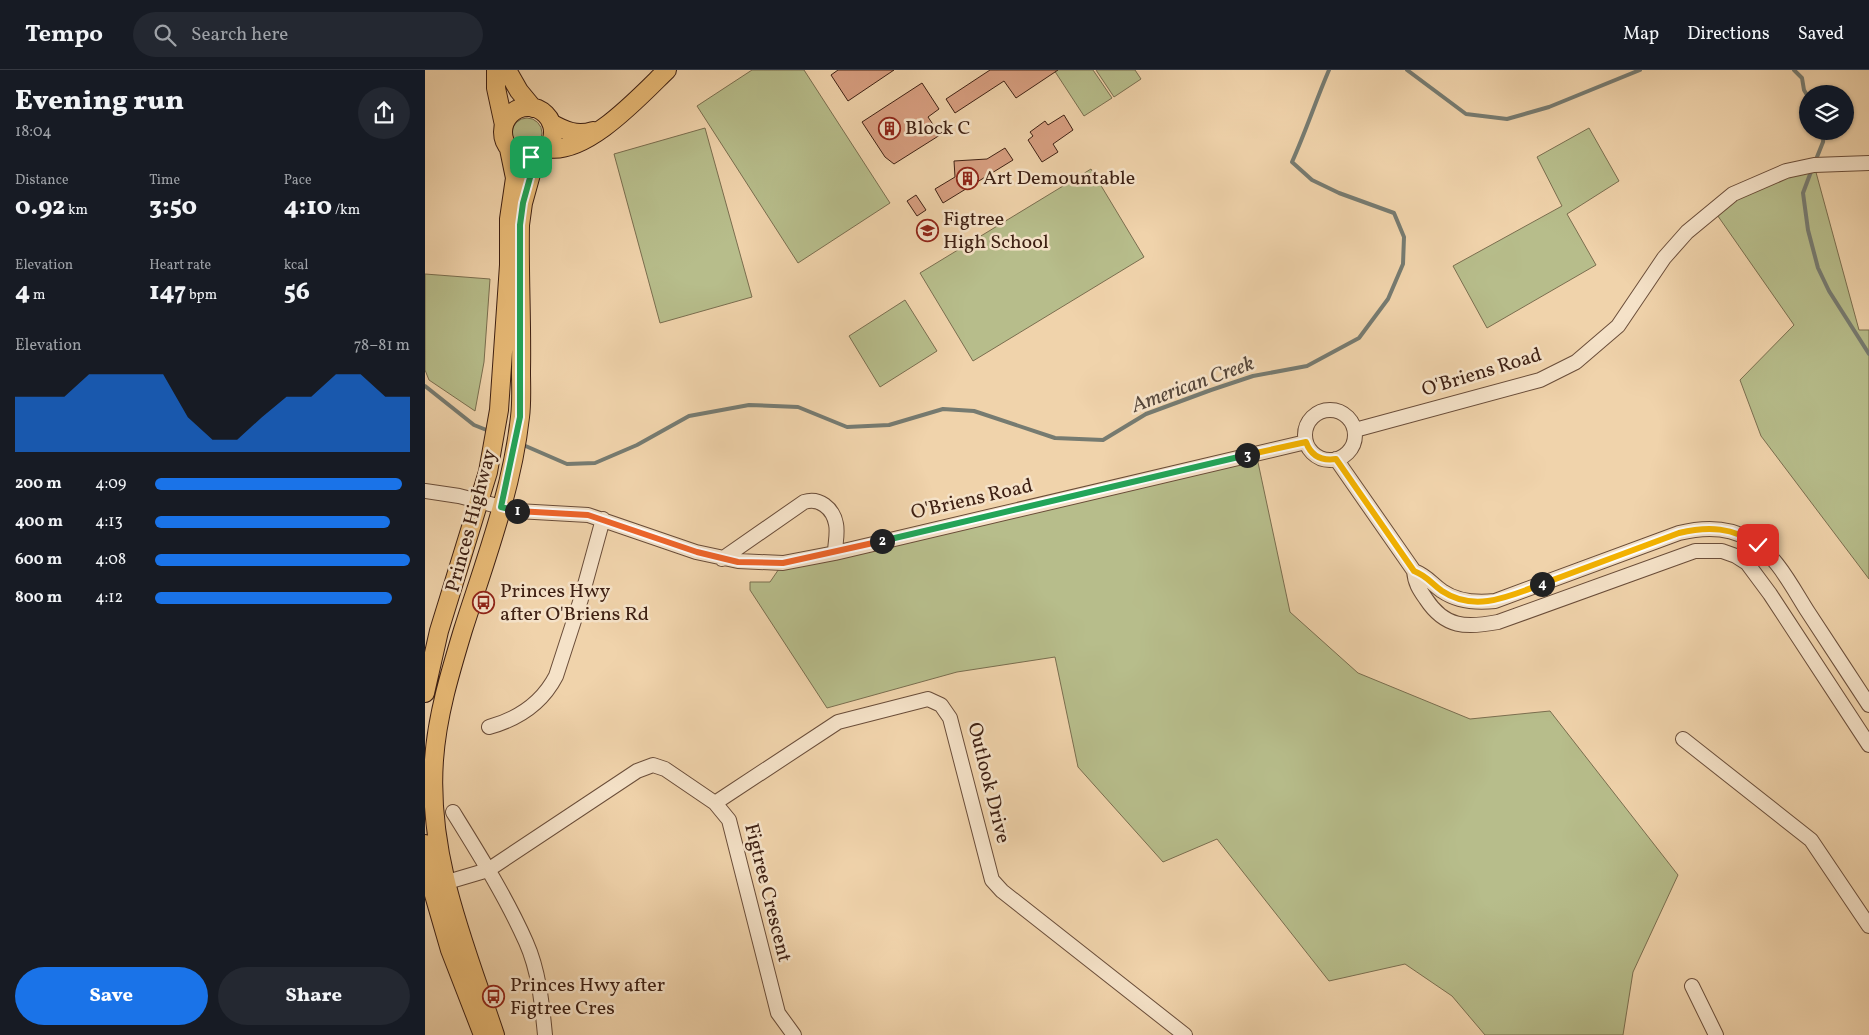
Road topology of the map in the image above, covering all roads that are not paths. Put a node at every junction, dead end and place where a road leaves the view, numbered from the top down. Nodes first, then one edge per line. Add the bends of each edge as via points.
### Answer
1 (496, 70) edge
2 (507, 70) edge
3 (667, 70) edge
4 (533, 108) junction
5 (551, 123) junction
6 (504, 124) junction
7 (601, 128) junction
8 (509, 149) junction
9 (541, 152) junction
10 (1869, 163) edge
11 (1355, 430) junction
12 (1306, 442) junction
13 (1336, 459) junction
14 (425, 492) edge
15 (480, 501) junction
16 (501, 507) junction
17 (603, 519) junction
18 (1758, 545) junction
19 (835, 553) junction
20 (722, 559) junction
21 (1747, 563) junction
22 (1414, 571) junction
23 (425, 693) edge
24 (1869, 705) edge
25 (489, 727) dead end
26 (1683, 739) dead end
27 (1869, 745) edge
28 (715, 803) junction
29 (453, 812) dead end
30 (425, 844) edge
31 (488, 870) junction
32 (444, 883) junction
33 (1869, 926) edge
34 (1692, 986) dead end
35 (483, 1035) edge
36 (495, 1035) edge
37 (545, 1035) edge
38 (794, 1035) edge
39 (1185, 1035) edge
40 (1716, 1035) edge

1 - 6 main road via 496,88
2 - 4 main road
3 - 7 main road
4 - 5 main road
4 - 6 main road via 513,112
5 - 7 main road via 576,133
5 - 9 main road via 552,136
6 - 8 main road via 503,136
7 - 9 main road via 572,146
8 - 9 main road via 526,157
8 - 15 main road, Princes Highway via 515,178 509,218 499,410
9 - 16 main road, Princes Highway via 523,203 520,225 520,417
10 - 11 street, O'Briens Road via 1814,165 1786,171 1733,194 1687,232 1664,258 1618,326 1576,362 1540,380
11 - 12 street via 1346,416 1331,410 1322,411 1308,422
11 - 13 street via 1353,446 1343,457
12 - 13 street via 1317,457
12 - 19 street, O'Briens Road
13 - 22 street
14 - 15 street, O'Briens Road
15 - 16 street, O'Briens Road
15 - 23 main road, Princes Highway via 439,631
16 - 17 street, O'Briens Road
16 - 32 main road, Princes Highway via 451,670 436,741 435,833
17 - 20 street, O'Briens Road
17 - 25 street via 581,598 550,687 523,713
18 - 21 street
18 - 22 street via 1731,531 1716,528 1691,530 1495,601 1454,597 1427,576
18 - 24 street via 1778,566
19 - 20 street, O'Briens Road via 783,563
19 - 20 street via 836,522 827,507 812,500 804,502
21 - 22 street via 1722,551 1695,551 1519,616 1480,626 1445,620 1416,584
21 - 27 street via 1771,594
26 - 33 street via 1811,840
28 - 31 street, Figtree Crescent via 665,768 653,765 637,770
28 - 38 street, Figtree Crescent via 729,820 778,1013
28 - 39 street, Outlook Drive via 838,722 928,699 941,705 950,718 992,880 1001,891
29 - 31 street
30 - 35 main road via 430,881 450,950
31 - 32 street, Figtree Crescent
31 - 37 street via 526,942 536,973
32 - 36 main road, Princes Highway
34 - 40 street

